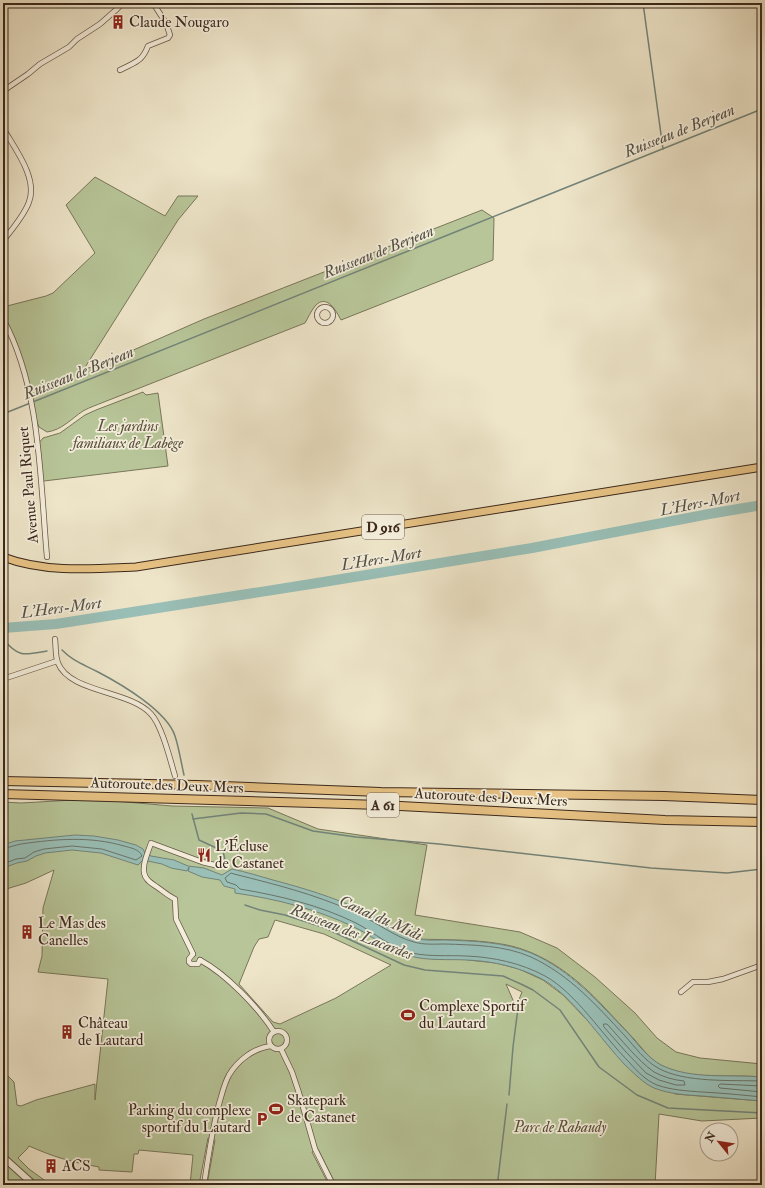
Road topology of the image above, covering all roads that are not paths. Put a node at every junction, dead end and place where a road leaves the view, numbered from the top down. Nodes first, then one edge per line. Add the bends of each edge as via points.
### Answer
1 (10, 3) edge
2 (123, 3) edge
3 (153, 3) edge
4 (3, 7) edge
5 (120, 70) dead end
6 (3, 91) edge
7 (3, 128) edge
8 (3, 241) edge
9 (3, 319) edge
10 (762, 467) edge
11 (3, 557) edge
12 (47, 557) dead end
13 (55, 639) dead end
14 (57, 661) junction
15 (3, 679) edge
16 (175, 776) dead end
17 (3, 781) edge
18 (3, 794) edge
19 (762, 800) edge
20 (762, 822) edge
21 (219, 866) dead end
22 (193, 954) junction
23 (200, 960) junction
24 (762, 965) edge
25 (681, 992) dead end
26 (274, 1032) junction
27 (270, 1046) junction
28 (281, 1049) junction
29 (3, 1157) edge
30 (34, 1185) edge
31 (204, 1185) edge
32 (333, 1185) edge

1 - 4 street
2 - 6 street via 69,47 44,61
3 - 5 street via 166,23 170,35 148,46 141,59
7 - 8 street via 27,171 32,190 27,207
9 - 12 street, Avenue Paul Riquet via 16,346 33,412
10 - 11 main road, D 916 via 136,567 54,568
13 - 14 street
14 - 15 street
14 - 16 street via 63,671 75,680 146,709 156,720
17 - 19 highway, Autoroute des Deux Mers / A 61
18 - 20 highway, Autoroute des Deux Mers / A 61 via 381,805 649,819
21 - 22 street via 151,843 144,865 147,879 175,899 176,919
22 - 23 street
22 - 23 street via 189,959 191,964 198,964
23 - 26 street via 246,997
24 - 25 street via 723,979 693,982
26 - 27 street via 269,1038
26 - 28 street via 281,1032 286,1037 286,1044
27 - 28 street
27 - 31 street via 261,1047 244,1058 230,1074 224,1086 216,1115
28 - 32 street via 300,1093 315,1149
29 - 30 street

